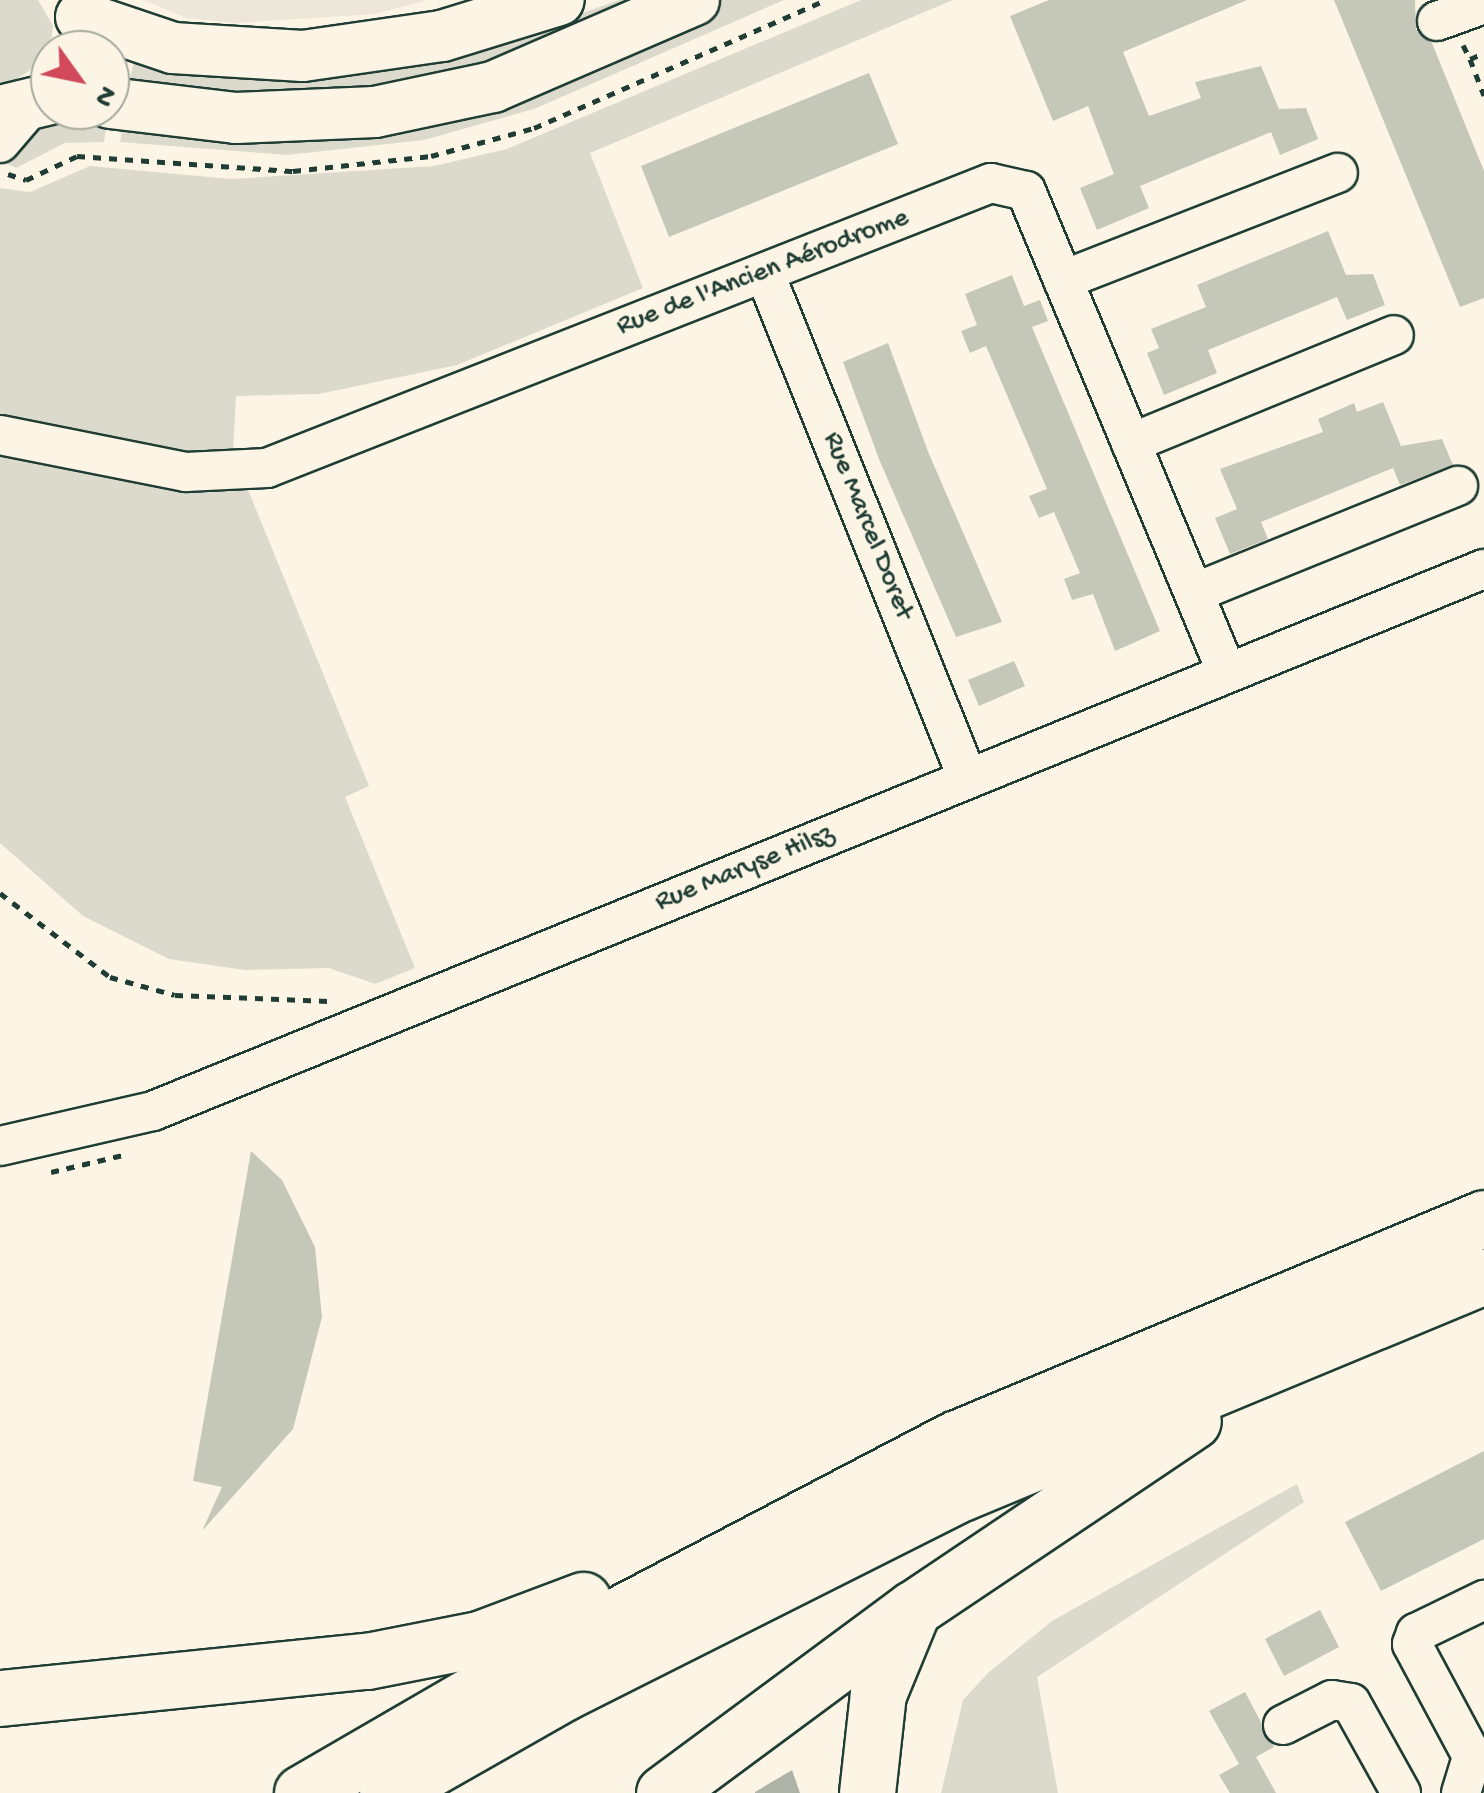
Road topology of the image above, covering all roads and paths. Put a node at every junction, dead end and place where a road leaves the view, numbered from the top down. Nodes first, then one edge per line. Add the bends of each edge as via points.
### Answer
1 (559, 0) edge
2 (694, 0) edge
3 (1484, 4) edge
4 (79, 22) edge
5 (1437, 22) dead end
6 (1470, 60) dead end
7 (1484, 94) edge
8 (130, 105) edge
9 (1338, 173) dead end
10 (765, 274) junction
11 (1063, 280) junction
12 (1394, 334) dead end
13 (0, 435) edge
14 (1131, 443) junction
15 (1458, 486) dead end
16 (1484, 569) edge
17 (1194, 593) junction
18 (1227, 673) junction
19 (968, 778) junction
20 (0, 893) edge
21 (345, 1010) dead end
22 (0, 1146) edge
23 (1484, 1218) edge
24 (1484, 1276) edge
25 (1300, 1350) junction
26 (650, 1597) junction
27 (1484, 1600) edge
28 (913, 1609) junction
29 (0, 1698) edge
30 (1283, 1725) dead end
31 (302, 1793) edge
32 (387, 1793) edge
33 (664, 1793) edge
34 (867, 1793) edge
35 (1402, 1793) edge
36 (1461, 1793) edge

1 - 4 main road via 442,36 303,56 172,48
2 - 8 main road via 493,86 375,112 236,118
3 - 5 street
6 - 7 path
9 - 11 street
10 - 11 street, Rue de l'Ancien Aérodrome via 991,183 1026,191
10 - 13 street, Rue de l'Ancien Aérodrome via 267,468 186,472
10 - 19 street, Rue Marcel Doret
11 - 14 street, Rue de l'Ancien Aérodrome
12 - 14 street
14 - 17 street, Rue de l'Ancien Aérodrome
15 - 17 street
16 - 18 street, Rue Maryse Hilsz
17 - 18 street, Rue de l'Ancien Aérodrome
18 - 19 street, Rue Maryse Hilsz
19 - 22 street, Rue Maryse Hilsz via 152,1112
20 - 21 path via 110,976 175,996 317,994
23 - 26 highway via 954,1439
24 - 25 highway
25 - 28 highway
25 - 32 highway via 962,1493 564,1693
26 - 29 highway via 604,1592 479,1639 367,1662
26 - 31 highway
27 - 36 street via 1416,1633 1412,1644 1472,1756
28 - 33 highway
28 - 34 highway via 878,1694
30 - 35 street via 1332,1700 1351,1703

